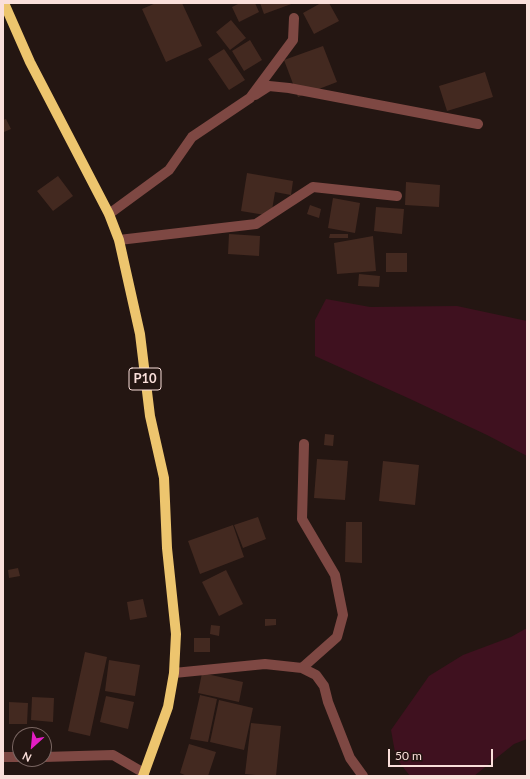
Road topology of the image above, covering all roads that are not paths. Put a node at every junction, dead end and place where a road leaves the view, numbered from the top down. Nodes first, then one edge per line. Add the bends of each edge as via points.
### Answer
1 (4, 3) edge
2 (294, 18) dead end
3 (250, 98) junction
4 (478, 124) dead end
5 (397, 196) dead end
6 (109, 214) junction
7 (119, 240) junction
8 (304, 444) dead end
9 (302, 668) junction
10 (174, 673) junction
11 (52, 757) edge
12 (144, 775) edge
13 (363, 776) edge

1 - 6 main road, P10 via 30,62
2 - 3 street via 292,40
3 - 4 street via 269,86 289,88
3 - 6 street via 192,137 169,170
5 - 7 street via 312,188 256,224
6 - 7 main road, P10
7 - 10 main road, P10 via 140,334 150,416 164,478 167,548 176,634
8 - 9 street via 302,519 335,575 343,615 337,637
9 - 10 street via 265,664
9 - 13 street via 316,675 324,686 350,758
10 - 12 main road, P10 via 168,707
11 - 12 street via 113,755

